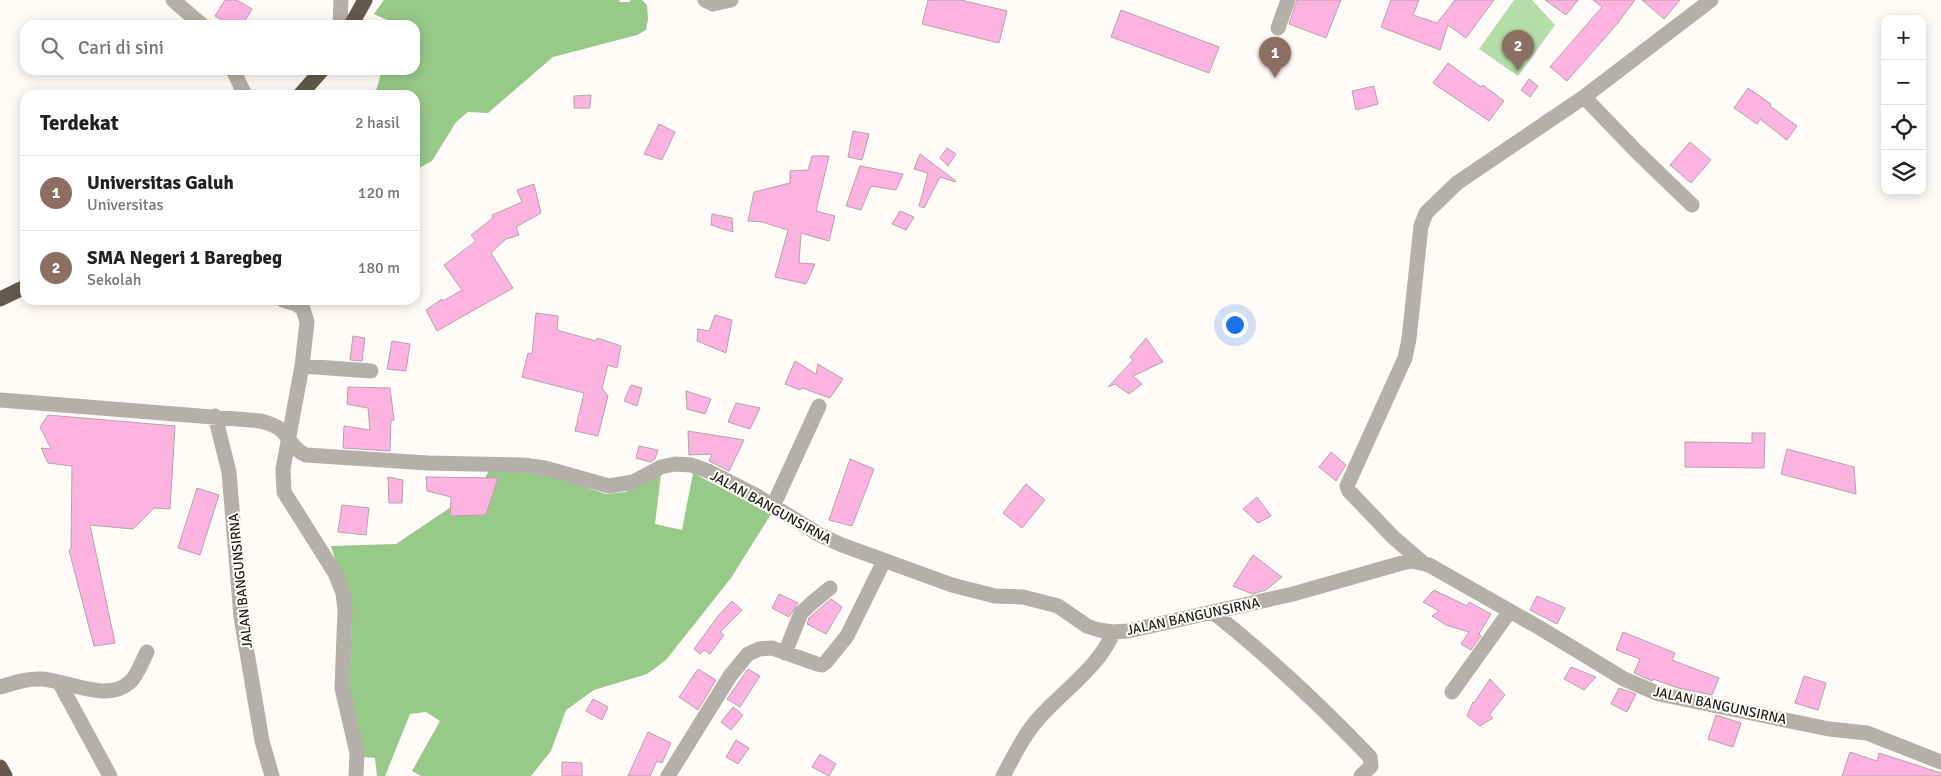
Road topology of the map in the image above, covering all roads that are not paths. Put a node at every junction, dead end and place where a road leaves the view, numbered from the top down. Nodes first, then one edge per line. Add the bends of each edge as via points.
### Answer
1 (173, 0) edge
2 (341, 0) edge
3 (365, 0) edge
4 (706, 0) edge
5 (731, 0) edge
6 (1288, 0) edge
7 (1711, 0) edge
8 (196, 20) edge
9 (340, 20) edge
10 (355, 20) edge
11 (1278, 28) dead end
12 (235, 75) edge
13 (318, 75) edge
14 (242, 90) edge
15 (304, 90) edge
16 (1584, 97) junction
17 (1692, 205) dead end
18 (20, 289) edge
19 (0, 299) edge
20 (297, 305) edge
21 (302, 366) junction
22 (371, 371) dead end
23 (0, 400) edge
24 (819, 406) dead end
25 (214, 416) junction
26 (289, 441) junction
27 (773, 506) junction
28 (884, 560) junction
29 (1422, 562) junction
30 (830, 588) dead end
31 (1510, 611) junction
32 (1214, 613) junction
33 (1113, 632) junction
34 (147, 652) dead end
35 (784, 652) junction
36 (59, 682) junction
37 (0, 687) edge
38 (1452, 692) dead end
39 (1941, 762) edge
40 (0, 767) edge
41 (5, 776) edge
42 (110, 776) edge
43 (272, 776) edge
44 (356, 776) edge
45 (668, 776) edge
46 (1002, 776) edge
47 (1360, 776) edge

1 - 8 street
2 - 9 street
3 - 10 highway
4 - 5 street via 713,4
6 - 11 street
7 - 16 street
12 - 14 street
13 - 15 highway
16 - 17 street
16 - 29 street via 1453,187 1423,219 1405,358 1347,486 1393,537
18 - 19 highway
20 - 21 street via 303,309 307,322
21 - 22 street
21 - 26 street
23 - 25 street, JALAN BANGUNSIRNA
24 - 27 street
25 - 26 street, JALAN BANGUNSIRNA via 275,425
25 - 43 street, JALAN BANGUNSIRNA via 229,472 241,617 262,742
26 - 27 street, JALAN BANGUNSIRNA via 299,452 316,456 523,465 609,486 633,482 661,467 674,464 691,466 708,471
26 - 44 street via 282,479 284,492 335,573 343,593 342,688 356,753
27 - 28 street, JALAN BANGUNSIRNA via 820,535
28 - 33 street, JALAN BANGUNSIRNA via 952,585 1058,606 1087,626
28 - 35 street via 847,636 824,664
29 - 31 street, JALAN BANGUNSIRNA
29 - 32 street, JALAN BANGUNSIRNA via 1402,563
30 - 35 street via 802,613
31 - 38 street
31 - 39 street, JALAN BANGUNSIRNA via 1624,679 1658,694 1866,733
32 - 33 street, JALAN BANGUNSIRNA
32 - 47 street via 1272,661 1370,757 1371,766
33 - 46 street via 1107,646 1074,685 1040,717 1020,743
34 - 36 street via 132,681 119,690 80,688
35 - 45 street via 768,647 748,654 730,676
36 - 37 street via 24,680
36 - 42 street
40 - 41 highway

